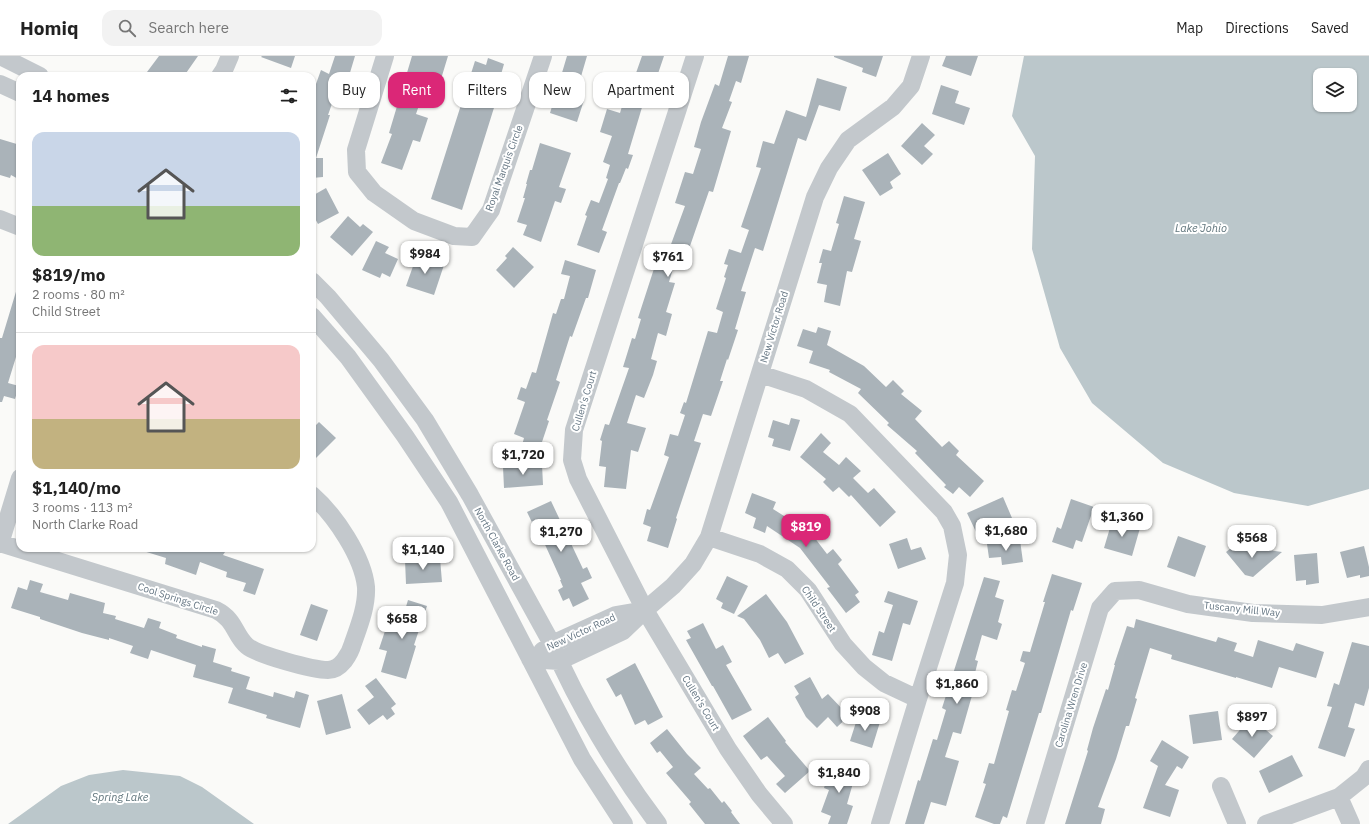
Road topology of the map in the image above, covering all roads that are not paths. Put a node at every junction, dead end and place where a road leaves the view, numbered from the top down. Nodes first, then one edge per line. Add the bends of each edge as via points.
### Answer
1 (0, 56) edge
2 (230, 56) edge
3 (386, 56) edge
4 (543, 56) edge
5 (695, 56) edge
6 (921, 56) edge
7 (32, 72) edge
8 (222, 72) edge
9 (0, 84) edge
10 (16, 91) edge
11 (0, 219) edge
12 (16, 225) edge
13 (316, 285) edge
14 (316, 321) edge
15 (760, 374) junction
16 (16, 491) edge
17 (316, 499) edge
18 (709, 538) junction
19 (0, 543) edge
20 (16, 548) edge
21 (29, 552) edge
22 (1115, 591) joint
23 (1369, 607) edge
24 (645, 610) junction
25 (552, 644) junction
26 (530, 659) junction
27 (559, 661) junction
28 (918, 698) junction
29 (1369, 769) edge
30 (1221, 786) dead end
31 (1339, 797) junction
32 (624, 824) edge
33 (658, 824) edge
34 (784, 824) edge
35 (880, 824) edge
36 (1035, 824) edge
37 (1237, 824) edge
38 (1266, 824) edge
39 (1351, 824) edge

1 - 7 street
2 - 8 street
3 - 4 street, Royal Marquis Circle via 356,150 357,172 374,193 414,221 454,236 472,237 491,210
5 - 24 street, Cullen's Court via 574,430 572,460 578,479
6 - 15 street, New Victor Road via 911,86 893,107 848,140 829,168 815,197
9 - 10 street
11 - 12 street
13 - 25 street, North Clarke Road via 381,360 425,420 470,494
14 - 26 street via 348,357 449,502
15 - 18 street, New Victor Road
15 - 28 street via 806,389 850,414 944,512 952,526 958,555 956,583
16 - 19 street
17 - 21 street, Cool Springs Circle via 338,524 349,543 362,571 366,588 364,607 351,651 343,663 330,670 262,653 247,646 225,614 216,610
18 - 24 street, New Victor Road via 693,564 673,586
18 - 28 street, Child Street via 760,554 787,569 808,590 843,644 864,667 884,683
19 - 20 street, Cool Springs Circle
22 - 23 street, Tuscany Mill Way via 1139,590 1188,604 1253,613 1322,615
22 - 36 street, Carolina Wren Drive via 1100,608
24 - 25 street, New Victor Road via 616,615
24 - 27 street, New Victor Road via 624,631
24 - 34 street, Cullen's Court via 728,749 759,794
25 - 26 street, New Victor Road
25 - 27 street, North Clarke Road
26 - 27 street, New Victor Road
26 - 32 street via 582,759
27 - 33 street, North Clarke Road via 598,734
28 - 35 street
29 - 31 street via 1364,777
30 - 37 street
31 - 38 street
31 - 39 street

